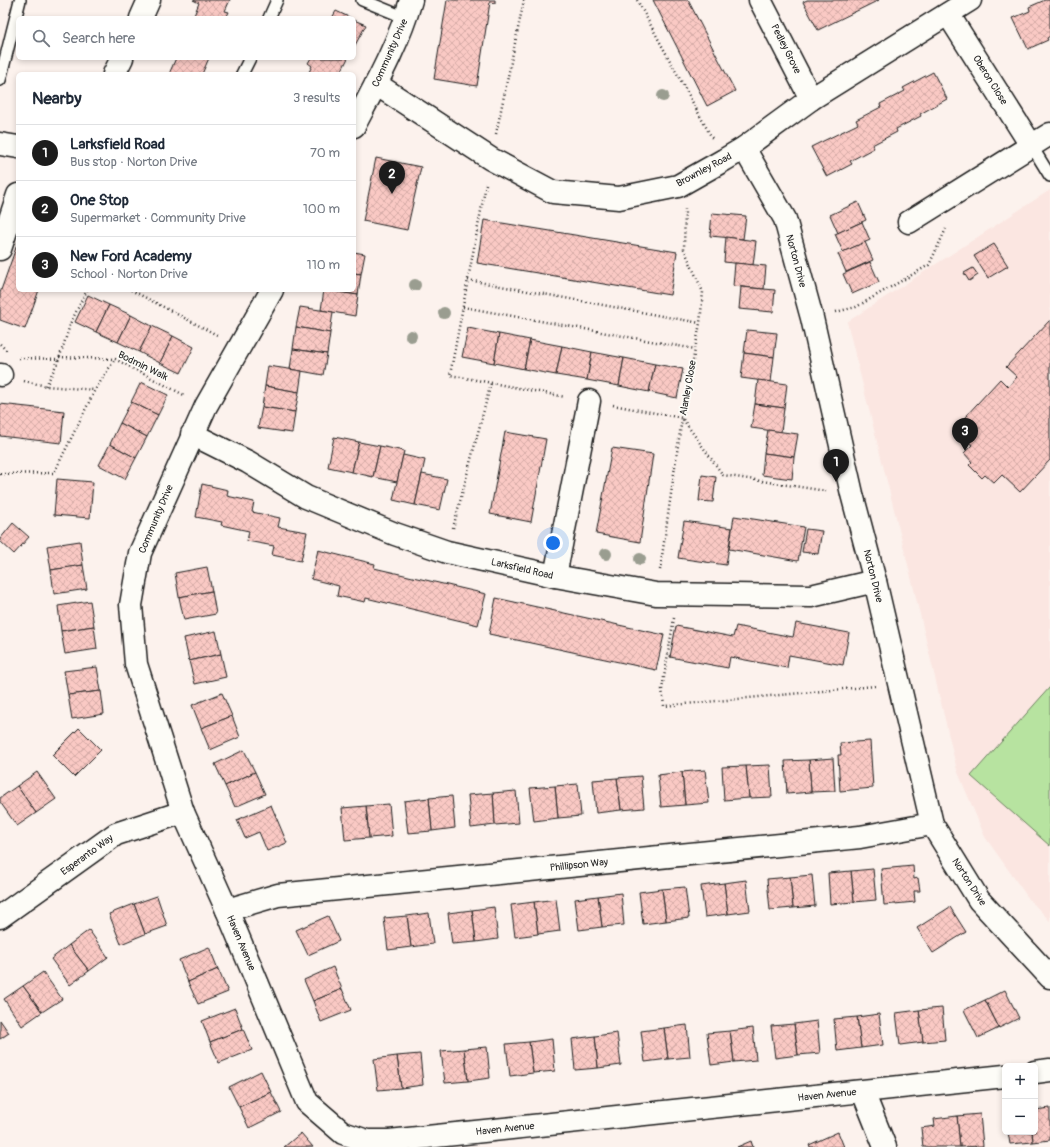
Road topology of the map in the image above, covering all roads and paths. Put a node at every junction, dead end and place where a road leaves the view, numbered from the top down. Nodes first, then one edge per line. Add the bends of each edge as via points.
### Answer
1 (20, 0) edge
2 (149, 0) edge
3 (277, 0) edge
4 (362, 0) edge
5 (524, 0) edge
6 (637, 0) edge
7 (760, 0) edge
8 (970, 0) edge
9 (409, 9) edge
10 (948, 14) junction
11 (142, 16) edge
12 (270, 16) edge
13 (121, 60) edge
14 (249, 60) edge
15 (115, 72) edge
16 (243, 72) edge
17 (0, 80) edge
18 (376, 84) junction
19 (811, 99) junction
20 (356, 122) edge
21 (1050, 134) edge
22 (0, 144) edge
23 (1031, 145) junction
24 (16, 147) edge
25 (744, 148) junction
26 (491, 159) junction
27 (724, 160) junction
28 (1050, 176) edge
29 (678, 186) junction
30 (16, 201) edge
31 (909, 222) dead end
32 (948, 223) dead end
33 (0, 249) edge
34 (468, 280) junction
35 (86, 292) edge
36 (135, 292) edge
37 (271, 292) edge
38 (463, 307) junction
39 (812, 318) junction
40 (700, 322) junction
41 (0, 344) edge
42 (240, 347) junction
43 (695, 349) junction
44 (9, 353) dead end
45 (14, 357) dead end
46 (59, 358) junction
47 (115, 359) junction
48 (0, 375) edge
49 (491, 383) junction
50 (46, 386) junction
51 (95, 390) junction
52 (563, 397) dead end
53 (589, 401) dead end
54 (206, 406) junction
55 (623, 407) dead end
56 (682, 418) junction
57 (192, 434) junction
58 (0, 474) edge
59 (852, 494) junction
60 (447, 552) junction
61 (555, 576) junction
62 (875, 581) junction
63 (667, 594) junction
64 (899, 683) junction
65 (183, 812) junction
66 (932, 824) junction
67 (227, 910) junction
68 (0, 917) edge
69 (1050, 977) edge
70 (1050, 1070) edge
71 (1038, 1072) edge
72 (1002, 1076) edge
73 (863, 1092) junction
74 (390, 1144) edge
75 (885, 1147) edge

1 - 17 lane
2 - 11 street
3 - 12 lane
4 - 9 lane
5 - 26 path
6 - 27 path
7 - 19 street, Pedley Grove
8 - 10 street, Brownley Road
9 - 18 street, Community Drive
10 - 19 street, Brownley Road
10 - 23 street, Oberon Close
13 - 15 street
14 - 16 lane
18 - 20 street, Community Drive
18 - 26 street, Brownley Road
19 - 25 street, Brownley Road
21 - 23 street
22 - 24 street
23 - 28 lane
23 - 31 street
25 - 27 street, Brownley Road
25 - 39 street, Norton Drive via 785,219
26 - 29 street, Brownley Road via 553,192 619,198
26 - 34 path
27 - 29 street, Brownley Road
29 - 40 path, Alanley Close via 685,204 684,249 703,292
30 - 33 street
32 - 39 path via 929,265 856,307
34 - 38 path
34 - 40 path
35 - 46 path via 71,322
36 - 42 path
37 - 42 street, Community Drive
38 - 43 path
38 - 49 path via 450,374
39 - 59 street, Norton Drive
40 - 43 path, Alanley Close
41 - 44 path
42 - 54 street, Community Drive
43 - 56 path, Alanley Close
45 - 46 path, Bodmin Walk
46 - 47 path, Bodmin Walk
46 - 50 path
47 - 51 path
47 - 54 path, Bodmin Walk
48 - 50 path
49 - 52 path
49 - 60 path
50 - 51 path
51 - 58 path via 54,473
53 - 61 street
54 - 57 street, Community Drive
55 - 56 path
56 - 59 path via 723,475
56 - 63 path, Alanley Close
57 - 60 street, Larksfield Road via 248,462 306,497 395,534
57 - 65 street, Community Drive via 140,553 131,606 136,664
59 - 62 street, Norton Drive
60 - 61 street, Larksfield Road
61 - 63 street, Larksfield Road
62 - 63 street, Larksfield Road via 811,596
62 - 64 street, Norton Drive
63 - 64 path, Alanley Close via 662,689 664,706
64 - 66 street, Norton Drive
65 - 67 street, Haven Avenue
65 - 68 street, Esperanto Way via 116,834
66 - 67 street, Phillipson Way via 860,837 278,895
66 - 69 street, Norton Drive via 979,900
67 - 74 street, Haven Avenue via 307,1102 343,1133 367,1141
70 - 71 street
72 - 73 street, Haven Avenue
73 - 74 street, Haven Avenue
73 - 75 street

